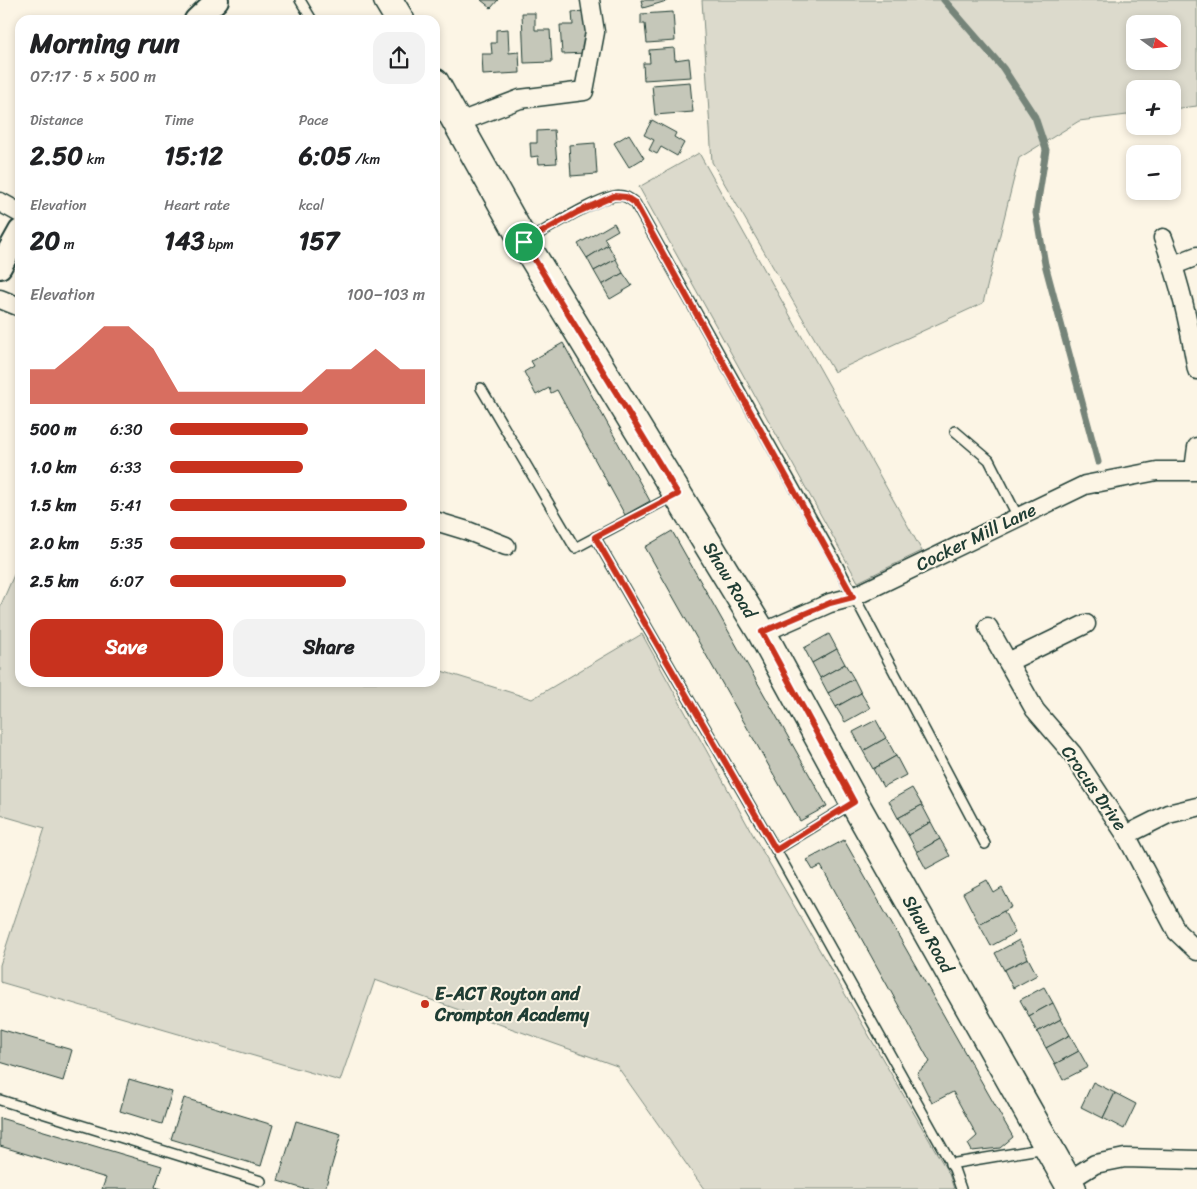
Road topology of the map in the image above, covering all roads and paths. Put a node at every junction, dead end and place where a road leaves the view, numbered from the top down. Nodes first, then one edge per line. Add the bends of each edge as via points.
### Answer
1 (217, 0) edge
2 (300, 0) edge
3 (388, 0) edge
4 (590, 0) edge
5 (201, 15) edge
6 (309, 15) edge
7 (397, 15) edge
8 (440, 92) edge
9 (457, 123) junction
10 (0, 202) edge
11 (15, 210) edge
12 (1163, 238) dead end
13 (15, 240) edge
14 (524, 242) junction
15 (1197, 256) edge
16 (1174, 265) junction
17 (0, 267) edge
18 (0, 298) edge
19 (15, 305) edge
20 (1197, 370) edge
21 (481, 388) dead end
22 (955, 431) dead end
23 (1197, 447) edge
24 (1195, 470) edge
25 (678, 494) junction
26 (1018, 517) junction
27 (440, 523) edge
28 (595, 537) junction
29 (506, 546) dead end
30 (853, 597) junction
31 (1086, 624) dead end
32 (988, 627) dead end
33 (762, 632) junction
34 (1008, 662) junction
35 (854, 802) junction
36 (1197, 807) edge
37 (1126, 835) junction
38 (985, 844) dead end
39 (776, 850) junction
40 (1197, 951) edge
41 (0, 1100) edge
42 (1049, 1147) junction
43 (1197, 1160) edge
44 (950, 1164) junction
45 (261, 1181) dead end
46 (1070, 1185) edge
47 (961, 1189) edge

1 - 5 street
2 - 6 lane
3 - 7 main road
4 - 9 street via 595,32 584,91 520,99
8 - 9 main road, Shaw Road
9 - 14 main road, Shaw Road
10 - 11 street
12 - 16 street
13 - 17 street
14 - 25 main road, Shaw Road
14 - 30 lane via 614,196 626,197 635,203
15 - 16 street
16 - 20 street via 1189,320
18 - 19 street
21 - 28 lane via 576,548
22 - 26 lane via 989,460
23 - 24 street
24 - 26 street, Cocker Mill Lane via 1157,470 1085,485
25 - 28 lane
25 - 33 main road, Shaw Road
26 - 30 street, Cocker Mill Lane
27 - 29 street
28 - 39 lane
30 - 33 street, Cocker Mill Lane via 830,603
30 - 38 lane
31 - 34 street
32 - 34 street, Crocus Drive
33 - 35 main road, Shaw Road
34 - 37 street, Crocus Drive via 1035,710 1072,753
35 - 39 lane
35 - 42 main road, Shaw Road
36 - 37 street via 1168,814
37 - 40 street, Crocus Drive via 1177,932
39 - 44 lane
41 - 45 lane
42 - 44 lane
42 - 46 main road, Shaw Road
43 - 46 street via 1125,1158 1095,1164
44 - 47 lane

